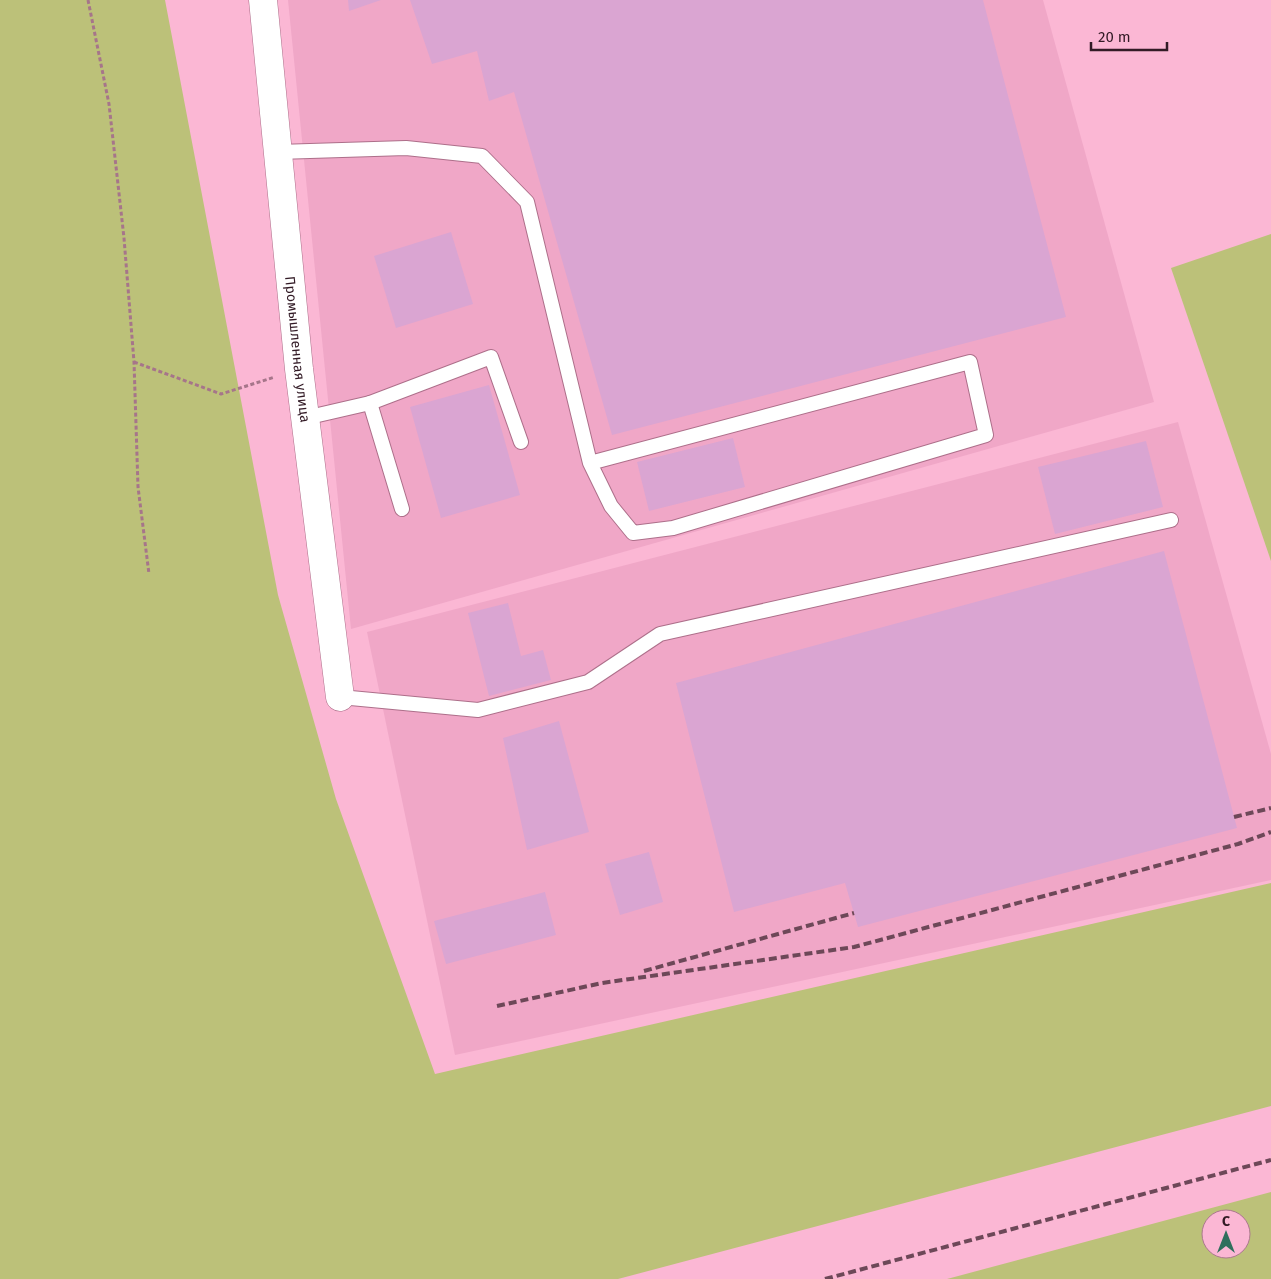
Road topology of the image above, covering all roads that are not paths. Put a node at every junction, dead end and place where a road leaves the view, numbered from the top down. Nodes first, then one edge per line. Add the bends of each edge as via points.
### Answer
1 (263, 0) edge
2 (278, 152) junction
3 (370, 403) junction
4 (305, 418) junction
5 (521, 442) dead end
6 (590, 463) junction
7 (402, 509) dead end
8 (1171, 520) dead end
9 (340, 697) joint

1 - 2 street, Промышленная улица
2 - 4 street, Промышленная улица
2 - 6 lane via 406,148 482,156 527,202
3 - 4 lane
3 - 5 lane via 491,357
3 - 7 lane
4 - 9 street, Промышленная улица
6 - 6 lane via 970,362 986,435 674,528 633,533 612,506
8 - 9 lane via 660,634 588,682 478,710

